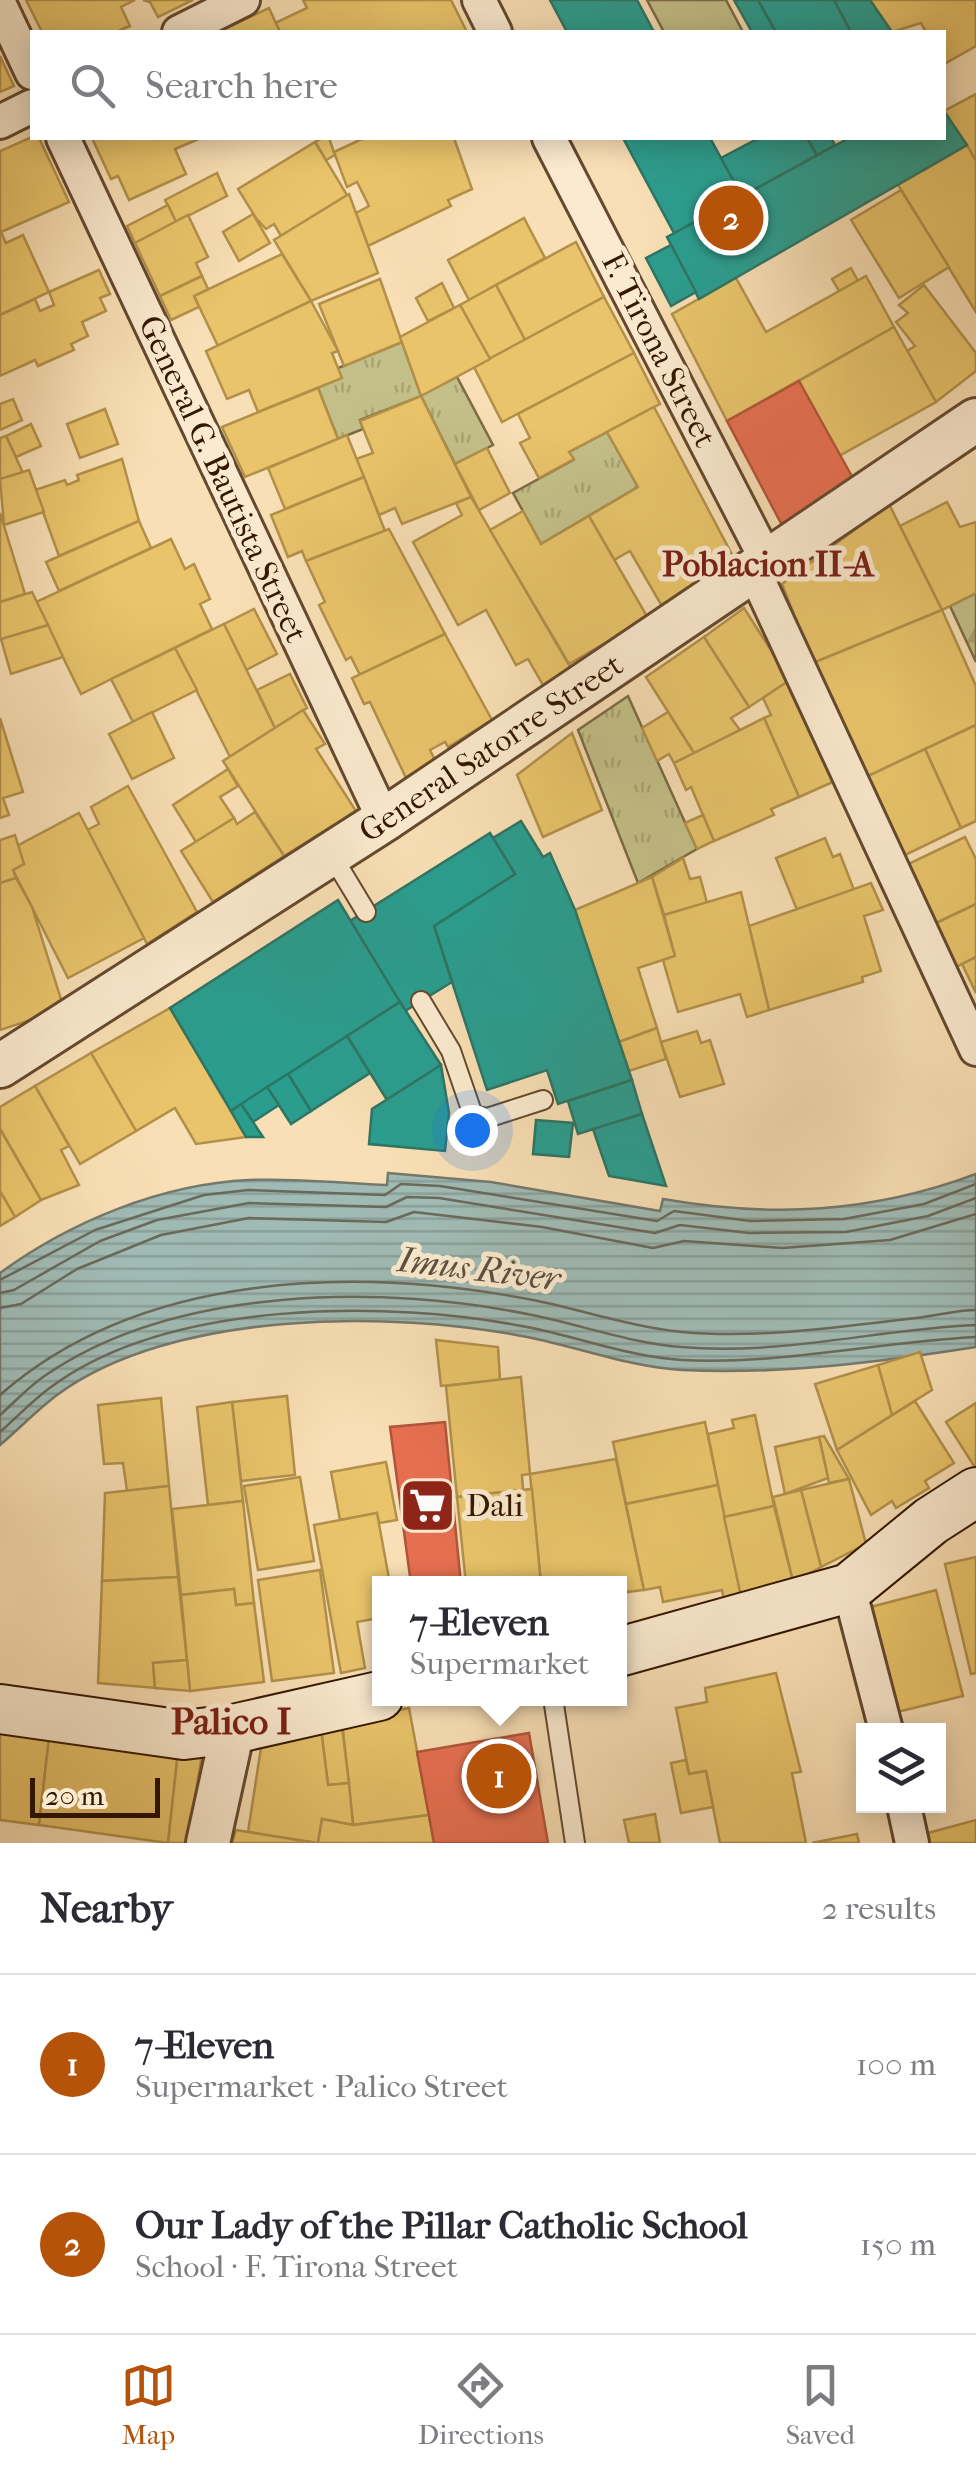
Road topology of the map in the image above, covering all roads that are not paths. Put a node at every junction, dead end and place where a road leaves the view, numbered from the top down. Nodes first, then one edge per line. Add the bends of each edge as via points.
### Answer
1 (243, 0) edge
2 (478, 0) edge
3 (0, 5) edge
4 (183, 30) edge
5 (494, 30) edge
6 (30, 70) edge
7 (30, 107) edge
8 (0, 122) edge
9 (64, 140) edge
10 (551, 140) edge
11 (976, 420) edge
12 (762, 568) junction
13 (384, 820) junction
14 (331, 854) junction
15 (366, 912) dead end
16 (420, 1001) dead end
17 (976, 1050) edge
18 (0, 1066) edge
19 (543, 1100) dead end
20 (976, 1492) edge
21 (849, 1588) junction
22 (627, 1650) edge
23 (372, 1698) edge
24 (554, 1706) edge
25 (0, 1709) edge
26 (884, 1723) edge
27 (233, 1729) junction
28 (906, 1813) edge
29 (208, 1843) edge
30 (575, 1843) edge
31 (912, 1843) edge

1 - 4 street
2 - 5 street
3 - 6 street
7 - 8 street
9 - 13 street, General G. Bautista Street
10 - 12 street, F. Tirona Street
11 - 12 street, General Satorre Street
12 - 13 street, General Satorre Street
12 - 17 street, F. Tirona Street
13 - 14 street, General Satorre Street
14 - 15 lane
14 - 18 street, General Satorre Street
16 - 19 lane via 451,1051 477,1118
20 - 21 main road
21 - 22 main road
21 - 26 street
23 - 27 main road
24 - 30 lane
25 - 27 main road via 184,1736
27 - 29 street
28 - 31 street

